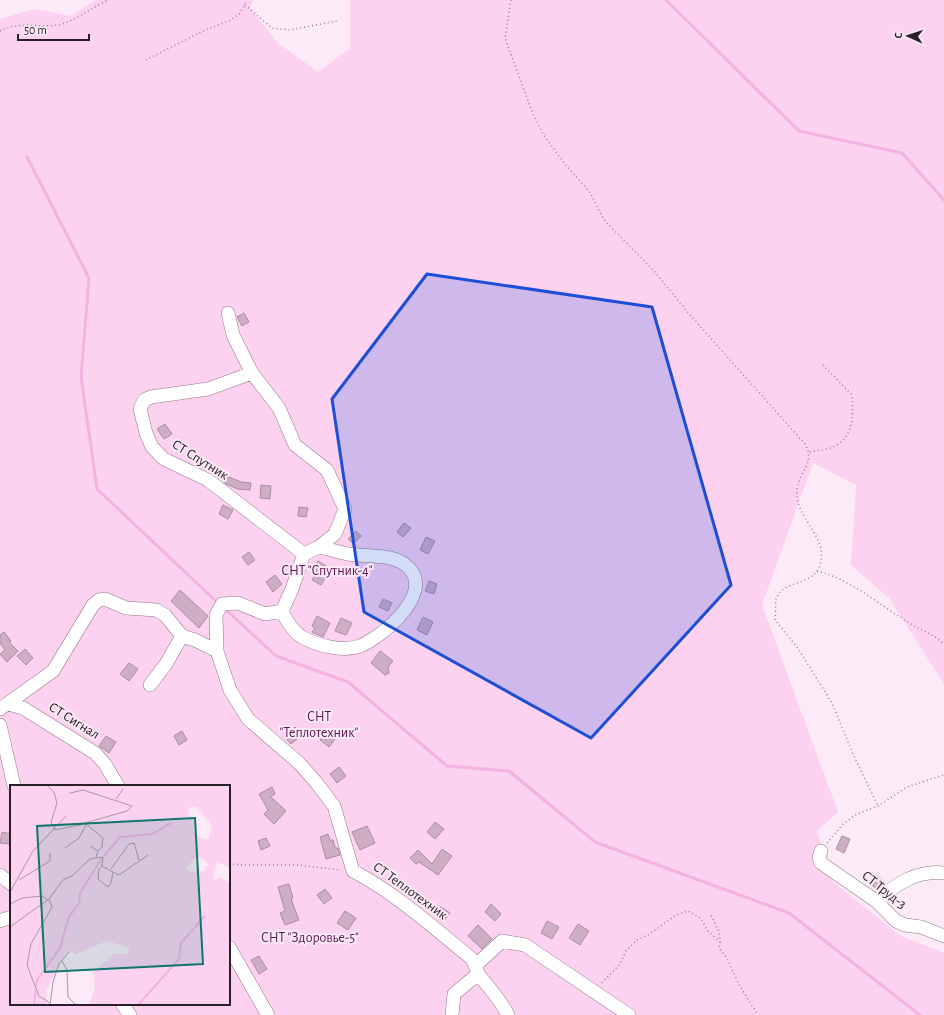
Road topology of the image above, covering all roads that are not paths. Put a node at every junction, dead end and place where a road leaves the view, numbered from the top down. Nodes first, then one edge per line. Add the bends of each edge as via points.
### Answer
1 (228, 313) dead end
2 (252, 373) junction
3 (319, 547) junction
4 (304, 554) junction
5 (282, 611) junction
6 (182, 636) junction
7 (217, 651) junction
8 (150, 685) dead end
9 (4, 707) edge
10 (0, 725) edge
11 (14, 785) edge
12 (117, 785) edge
13 (820, 851) road end
14 (944, 873) edge
15 (0, 875) edge
16 (10, 883) edge
17 (876, 901) junction
18 (944, 936) edge
19 (230, 949) edge
20 (477, 969) junction
21 (123, 1005) edge
22 (130, 1015) edge
23 (268, 1015) edge
24 (452, 1015) edge
25 (508, 1015) edge
26 (629, 1015) edge

1 - 2 street via 233,335
2 - 3 street via 279,408 295,445 326,470 344,509 335,534
2 - 4 street, СТ Спутник via 208,389 144,400 140,408 146,433 152,447 164,459 208,480
3 - 4 street
3 - 5 street via 348,554 395,559 410,569 415,582 415,592 405,611 392,624 360,646 341,648 325,646 301,636 288,624
4 - 5 street
5 - 7 street, СТ Теплотехник via 265,614 238,603 222,604 216,615
6 - 7 street
6 - 8 street
6 - 9 street via 165,615 156,610 126,608 105,599 99,600 93,605 53,671
7 - 20 street, СТ Теплотехник via 230,690 248,719 299,763 334,806 353,871 366,877 425,920 471,958
9 - 12 street, СТ Сигнал via 23,708 95,753
10 - 11 street
13 - 17 street, СТ Труд-3 via 821,863
14 - 17 street via 934,872 899,882
15 - 16 street
17 - 18 street, СТ Труд-3 via 896,921
19 - 23 street
20 - 24 street via 454,994
20 - 25 street, СТ Теплотехник
20 - 26 street via 502,942 525,945
21 - 22 street

